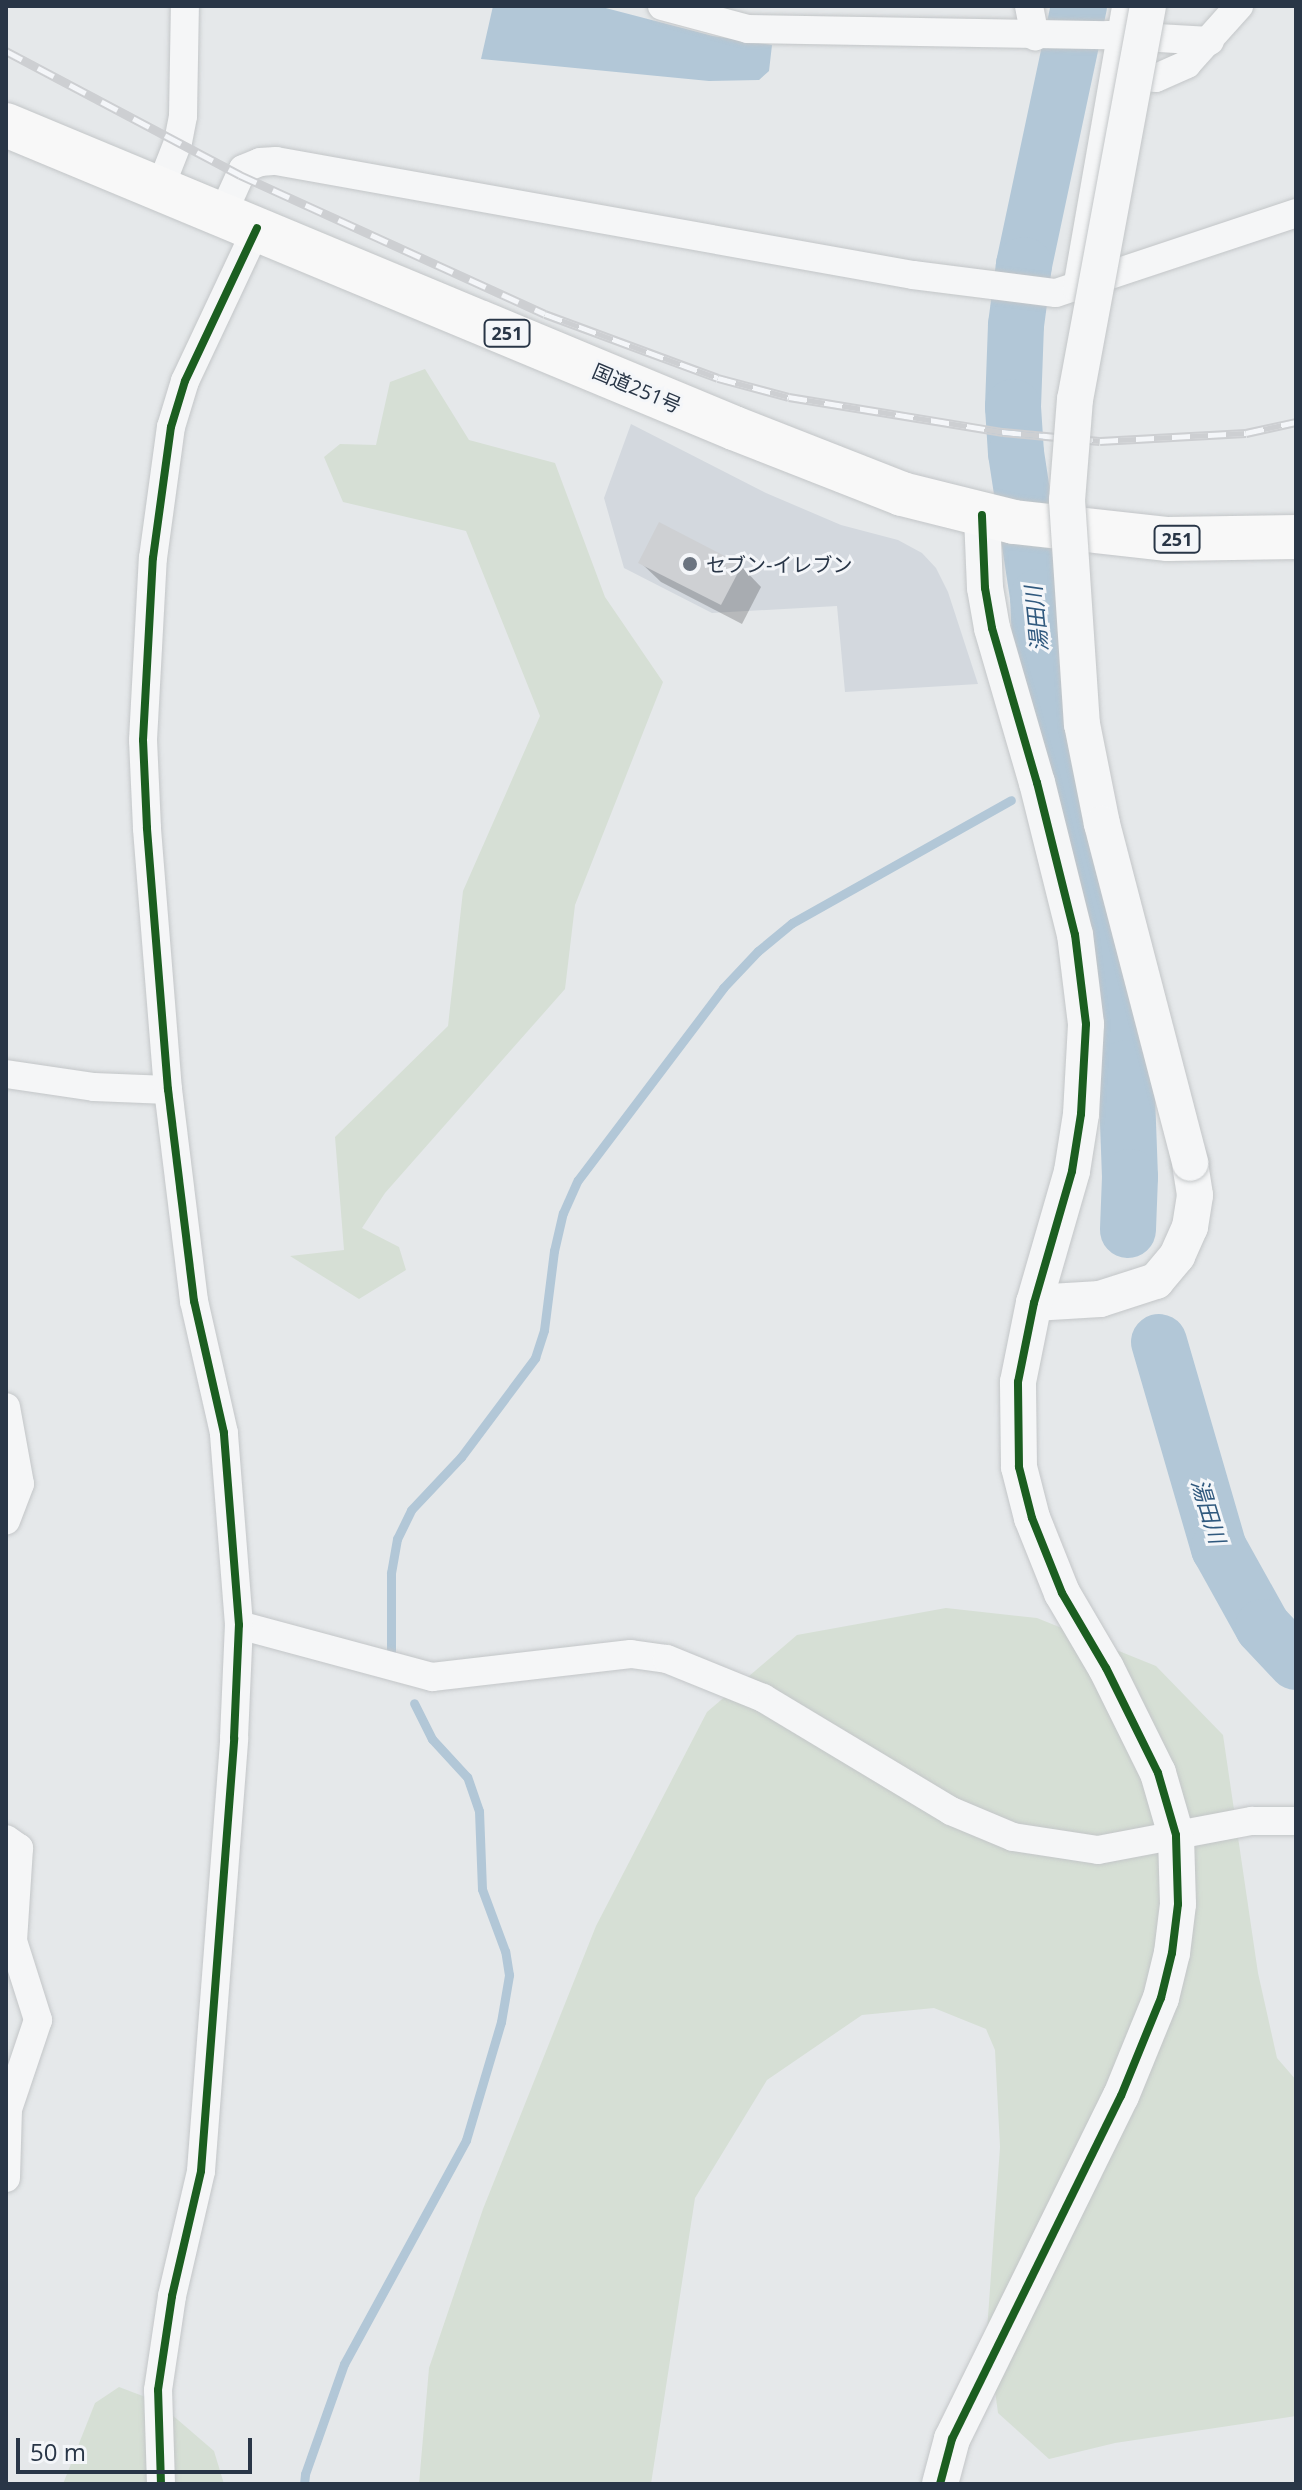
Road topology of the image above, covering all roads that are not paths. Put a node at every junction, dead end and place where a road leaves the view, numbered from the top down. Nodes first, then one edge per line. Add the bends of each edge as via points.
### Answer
1 (185, 6) edge
2 (662, 6) edge
3 (1029, 6) edge
4 (1126, 6) edge
5 (1148, 6) edge
6 (1239, 6) edge
7 (1115, 35) junction
8 (1043, 36) junction
9 (1210, 41) junction
10 (1114, 76) junction
11 (6, 125) edge
12 (160, 188) junction
13 (1296, 213) edge
14 (240, 221) junction
15 (1066, 290) junction
16 (998, 518) junction
17 (1296, 537) edge
18 (6, 1074) edge
19 (168, 1090) junction
20 (1034, 1303) junction
21 (6, 1407) edge
22 (6, 1520) edge
23 (239, 1625) junction
24 (1296, 1821) edge
25 (1176, 1835) junction
26 (6, 1839) edge
27 (6, 2178) edge
28 (161, 2484) edge
29 (940, 2484) edge

1 - 12 street via 183,116
2 - 8 street via 748,29
3 - 8 street
4 - 7 street
5 - 20 street, bridge via 1075,399 1067,500 1082,724 1195,1195 1190,1227 1177,1256 1156,1281 1100,1299
6 - 9 street
7 - 8 street
7 - 9 street
7 - 10 street
9 - 10 street via 1187,64 1156,78
10 - 15 street
11 - 12 highway, 国道251号 / 251
12 - 14 highway, 国道251号 / 251
13 - 15 street
14 - 15 street via 243,169 276,161 1006,289
14 - 16 highway, 国道251号 / 251 via 902,494
14 - 19 street via 171,427 153,558 143,740
16 - 17 highway, 国道251号 / 251 via 1168,539
16 - 20 street via 985,588 1075,935 1086,1024 1072,1171
18 - 19 street via 94,1087
19 - 23 street via 194,1301 224,1433
20 - 25 street via 1017,1413 1019,1467 1032,1518 1062,1593 1158,1773
21 - 22 street via 20,1484
23 - 25 street via 432,1677 631,1654 667,1659 763,1698 951,1811 1013,1837 1098,1850
23 - 28 street via 201,2171 172,2296 158,2390
24 - 25 street via 1252,1821
25 - 29 street via 1178,1904 1161,1998 1121,2096 952,2439
26 - 27 street via 19,1848 13,1941 38,2020 8,2109

